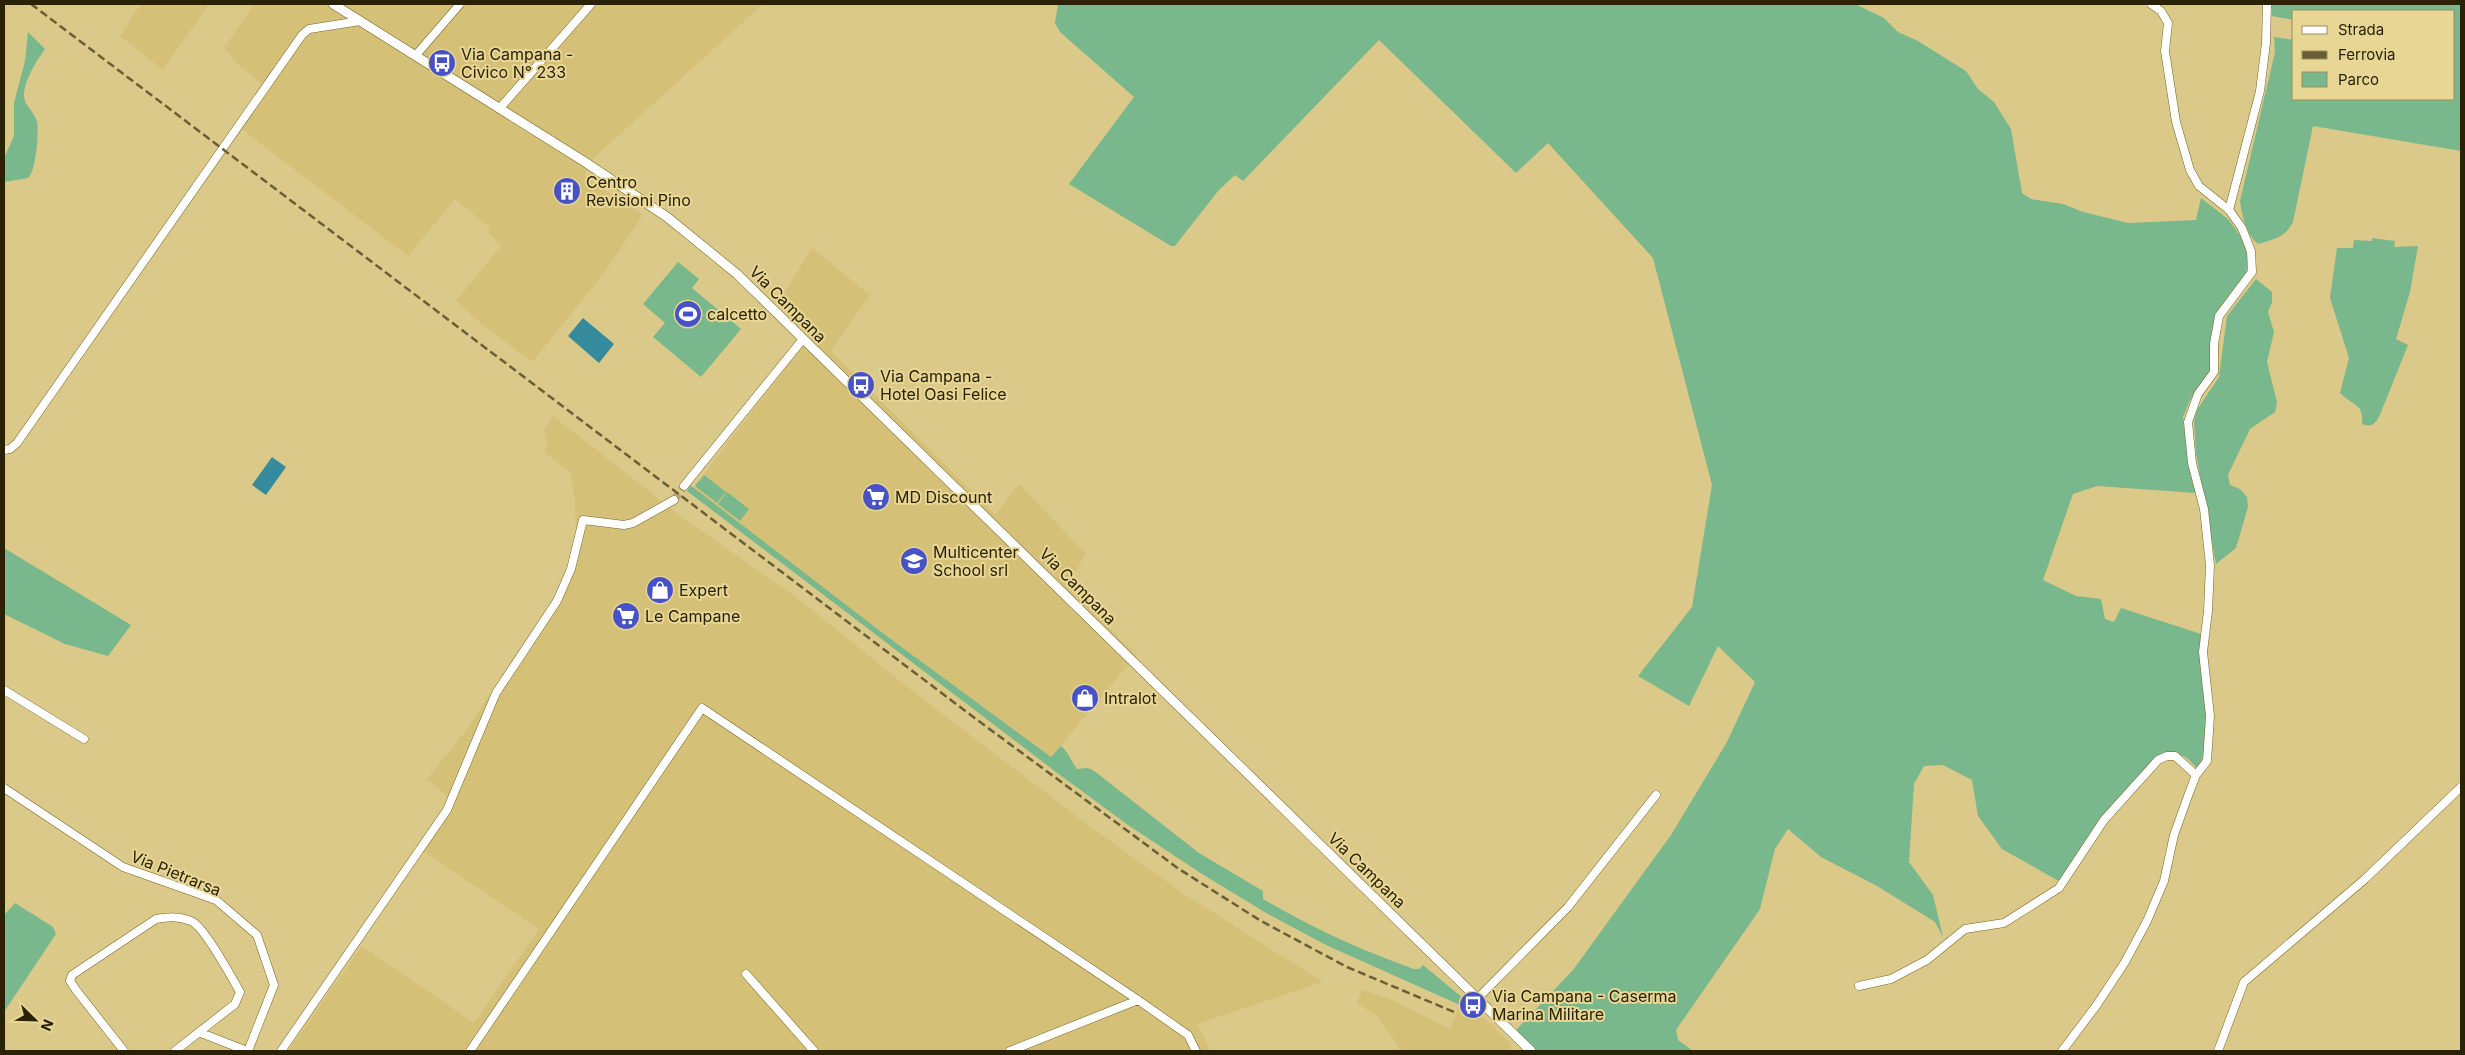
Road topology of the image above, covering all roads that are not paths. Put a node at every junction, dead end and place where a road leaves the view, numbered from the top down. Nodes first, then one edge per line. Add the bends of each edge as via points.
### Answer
1 (333, 4) edge
2 (460, 4) edge
3 (591, 4) edge
4 (2151, 4) edge
5 (2267, 4) edge
6 (360, 21) junction
7 (416, 55) junction
8 (500, 108) junction
9 (2229, 210) junction
10 (803, 339) junction
11 (4, 450) edge
12 (684, 486) tunnel mouth
13 (674, 500) tunnel mouth
14 (4, 690) edge
15 (84, 739) dead end
16 (2196, 775) junction
17 (2461, 787) edge
18 (4, 788) edge
19 (1656, 795) dead end
20 (746, 974) dead end
21 (1859, 986) dead end
22 (1478, 998) junction
23 (1138, 1000) junction
24 (201, 1032) junction
25 (124, 1051) edge
26 (175, 1051) edge
27 (248, 1051) edge
28 (281, 1051) edge
29 (470, 1051) edge
30 (814, 1051) edge
31 (1010, 1051) edge
32 (1196, 1051) edge
33 (1532, 1051) edge
34 (2062, 1051) edge
35 (2218, 1051) edge

1 - 6 street, Via Campana
2 - 7 street
3 - 8 street
4 - 9 street via 2161,11 2168,24 2165,51 2176,122 2190,170 2207,195
5 - 9 street via 2260,91
6 - 7 street, Via Campana
6 - 11 street via 308,29 302,34 17,443
7 - 8 street, Via Campana
8 - 10 street, Via Campana via 667,216 736,274
9 - 16 street via 2242,228 2251,251 2252,272 2219,316 2214,372 2198,394 2188,422 2192,463 2204,509 2210,565 2203,652 2210,716 2208,752 2207,761
10 - 12 street
10 - 22 street, Via Campana
13 - 28 street via 624,525 583,520 565,584 496,693 447,810
14 - 15 street
16 - 21 street via 2174,756 2158,760 2104,820 2059,888 2004,923 1965,929 1927,960 1891,979
16 - 34 street via 2174,834 2164,881 2147,922 2120,970
17 - 35 street via 2365,879 2244,982
18 - 27 street, Via Pietrarsa via 123,868 216,900 256,935 274,985
19 - 22 street via 1568,908
20 - 30 street
22 - 33 street, Via Campana
23 - 29 street via 702,708
23 - 31 street
23 - 32 street via 1188,1035
24 - 25 street via 235,1004 240,992 228,969 193,921 172,916 156,919 72,976 70,981
24 - 26 street
24 - 27 street

